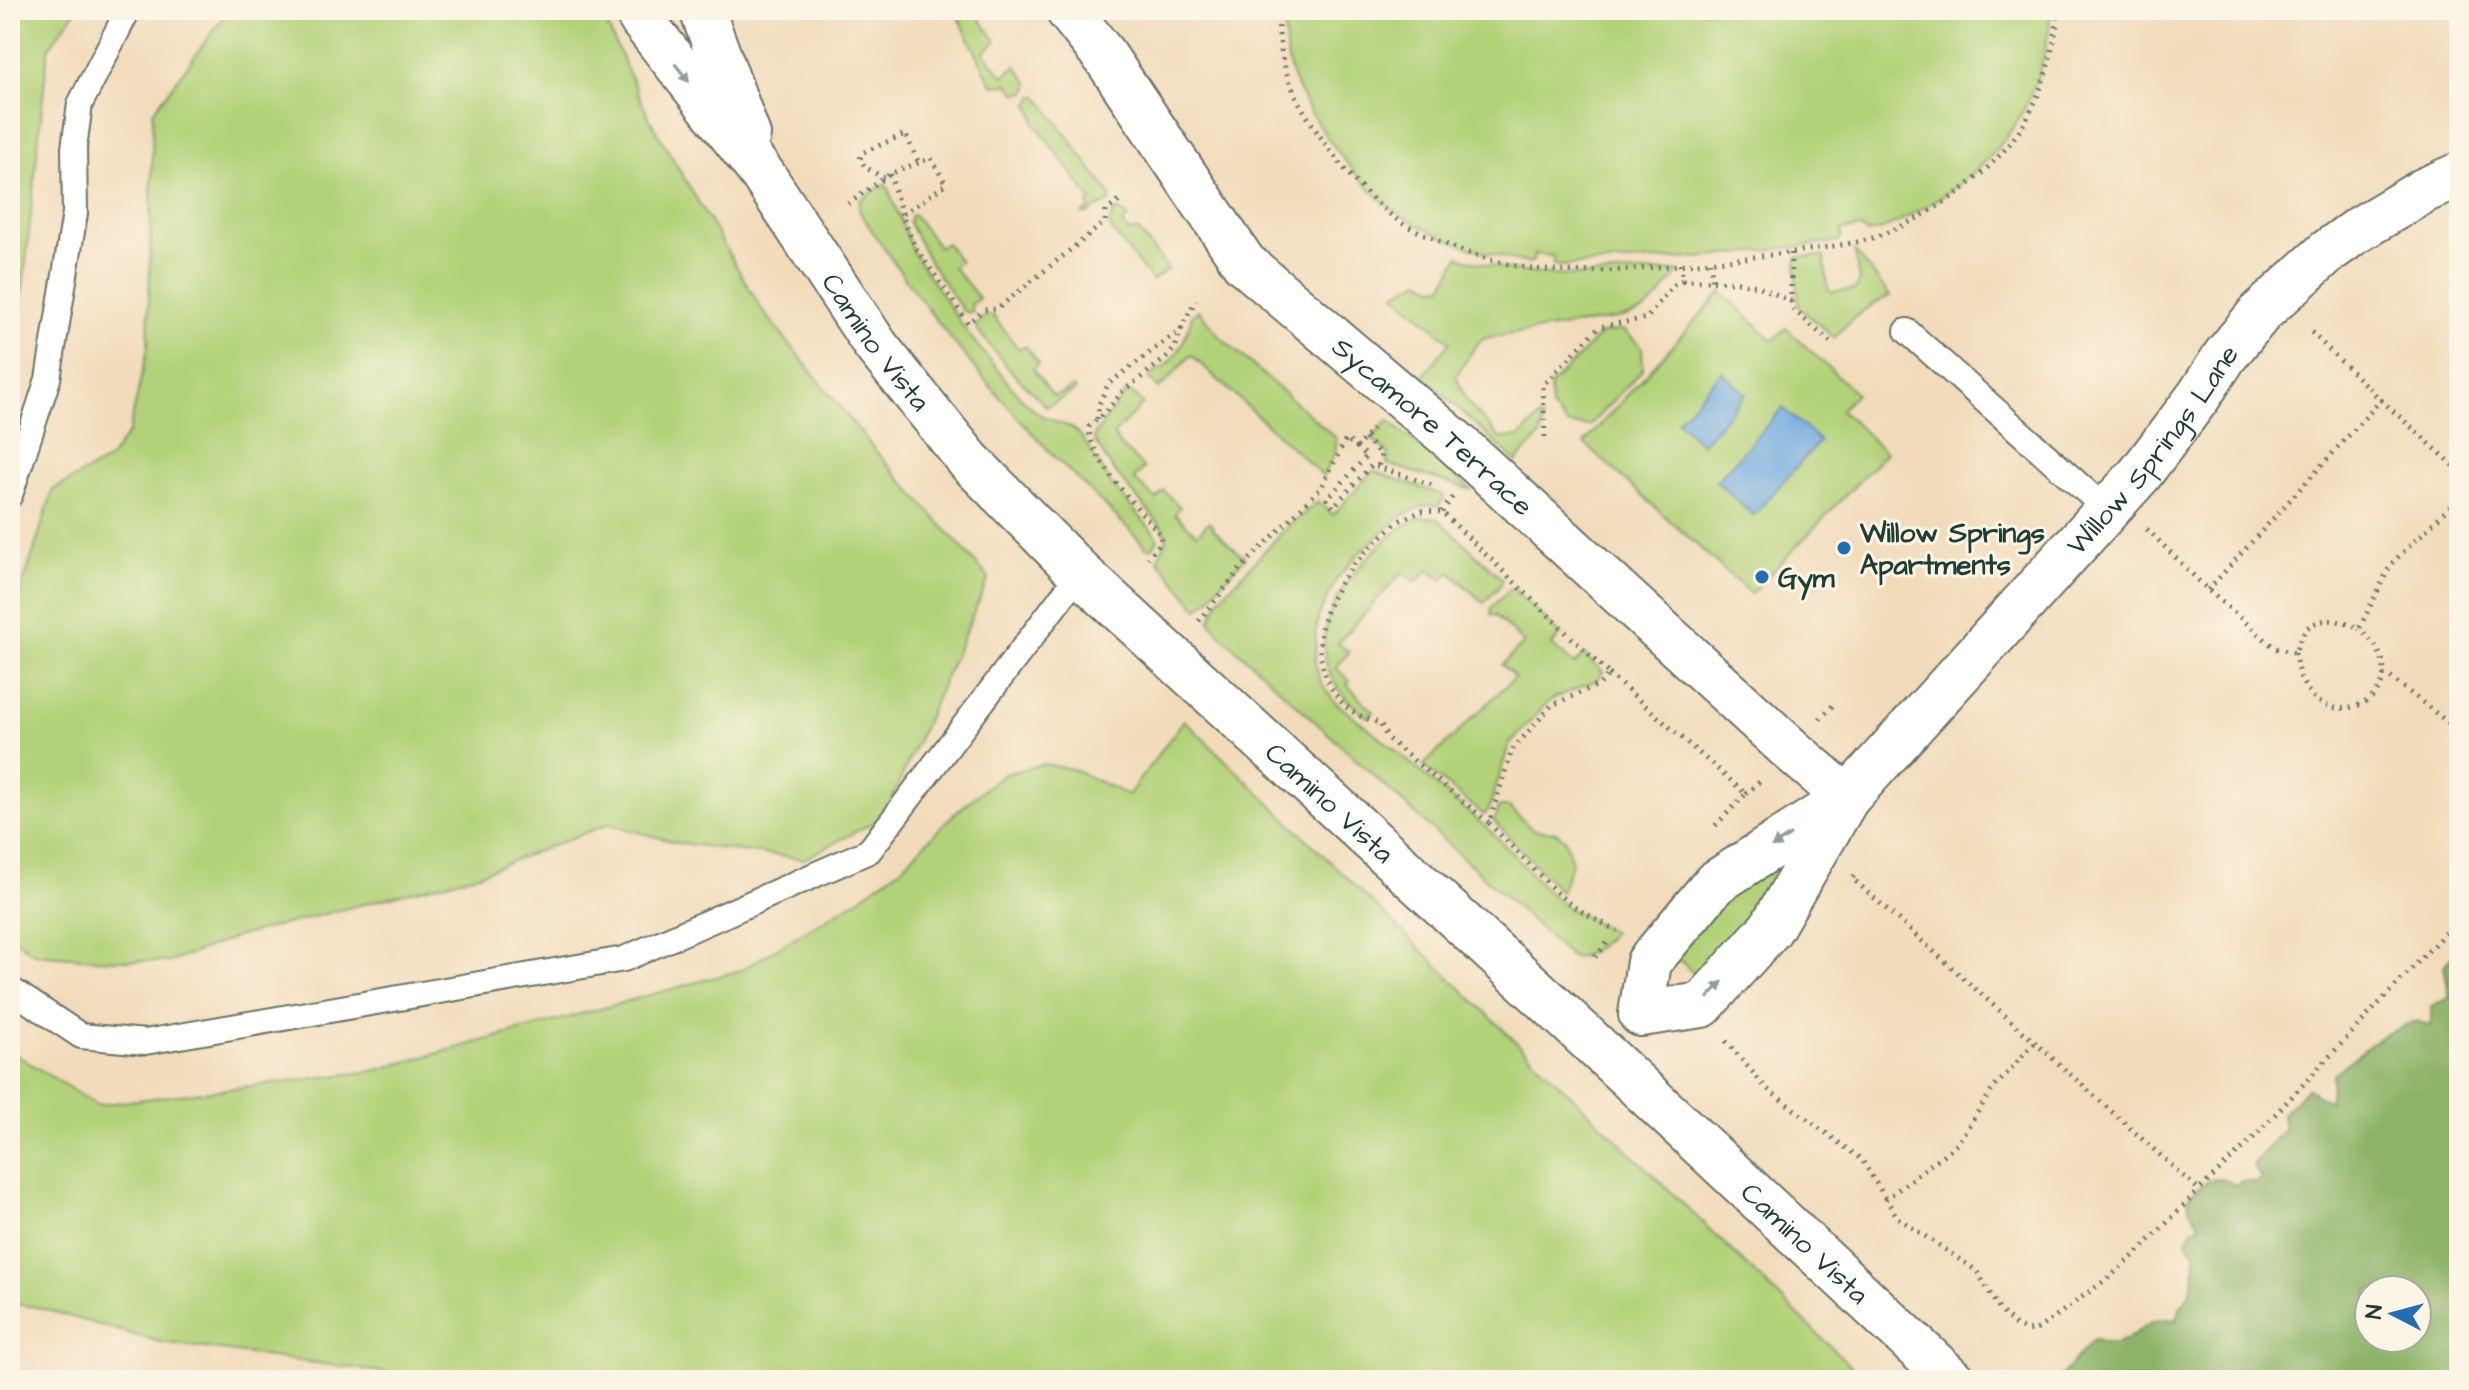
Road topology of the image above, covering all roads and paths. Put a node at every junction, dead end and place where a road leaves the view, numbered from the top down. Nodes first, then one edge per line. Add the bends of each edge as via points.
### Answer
1 (128, 10) edge
2 (636, 10) edge
3 (702, 10) edge
4 (1068, 10) edge
5 (1278, 10) edge
6 (2058, 10) edge
7 (919, 163) junction
8 (763, 175) junction
9 (2459, 175) edge
10 (887, 176) junction
11 (1122, 199) dead end
12 (848, 204) dead end
13 (902, 215) junction
14 (1791, 253) junction
15 (1710, 262) junction
16 (1680, 264) junction
17 (1683, 280) junction
18 (1713, 281) junction
19 (1197, 301) dead end
20 (1791, 301) junction
21 (1181, 329) junction
22 (1907, 331) dead end
23 (2301, 340) dead end
24 (1830, 342) dead end
25 (2381, 400) junction
26 (1097, 419) junction
27 (1381, 420) dead end
28 (1545, 437) dead end
29 (1365, 438) junction
30 (1357, 447) junction
31 (1378, 467) junction
32 (2459, 470) edge
33 (10, 495) edge
34 (1453, 496) dead end
35 (2459, 498) edge
36 (2126, 519) junction
37 (1148, 558) dead end
38 (1080, 573) junction
39 (2208, 590) junction
40 (1199, 621) dead end
41 (2359, 629) junction
42 (2295, 653) junction
43 (1609, 674) junction
44 (2383, 675) junction
45 (2459, 731) edge
46 (1847, 798) junction
47 (1489, 823) junction
48 (1708, 834) dead end
49 (1859, 867) dead end
50 (2459, 918) edge
51 (1595, 957) dead end
52 (10, 989) edge
53 (1641, 1014) junction
54 (2034, 1043) junction
55 (1717, 1048) dead end
56 (1602, 1053) junction
57 (2199, 1190) junction
58 (1886, 1199) junction
59 (1952, 1380) edge

1 - 33 lane via 80,104 75,213 48,379
2 -> 8 street, Camino Vista
3 - 8 street, Camino Vista
4 - 46 street, Sycamore Terrace via 1244,263 1453,440
5 - 16 path via 1285,72 1302,110 1366,194 1399,221 1472,255 1508,265 1573,271
6 - 14 path via 2049,58 2027,119 1982,172 1940,204 1874,237
7 - 10 path
7 - 10 path via 905,134 862,153 865,167
7 - 13 path via 931,158 946,184
8 - 38 street, Camino Vista via 876,346 969,461
9 - 36 street, Willow Springs Lane via 2356,231 2260,313 2164,443
10 - 12 path
10 - 13 path
11 - 13 path via 1106,211 1105,222 997,309 984,310 968,323 914,245
14 - 15 path
14 - 20 path
15 - 16 path
15 - 18 path
16 - 17 path
17 - 18 path
17 - 28 path via 1647,318 1599,327 1543,385
18 - 20 path via 1757,286
19 - 21 path
20 - 24 path via 1794,310
21 - 26 path via 1166,358
21 - 26 path via 1108,384
22 - 36 lane
23 - 25 path via 2310,331
25 - 32 path
25 - 39 path
26 - 37 path via 1089,427 1095,448 1160,534 1161,542
27 - 29 path
29 - 30 path
29 - 31 path via 1381,455
30 - 31 path via 1367,456 1327,499 1333,507 1372,465
30 - 40 path via 1346,439 1321,488 1241,568
31 - 34 path
35 - 41 path via 2391,564
36 - 39 path
36 - 46 street, Willow Springs Lane
38 - 52 lane via 869,851 624,959 145,1042 81,1036
38 - 56 street, Camino Vista
39 - 42 path via 2275,648
41 - 42 path via 2343,621 2324,621 2306,629
41 - 44 path via 2378,651
42 - 44 path via 2305,689 2333,708 2350,709 2372,698
43 - 47 path via 1600,684 1552,705 1512,750
43 - 47 path via 1442,512 1422,511 1398,522 1346,574 1320,634 1320,657 1334,692 1358,717 1380,723 1388,739
43 - 48 path via 1746,794
44 - 45 path
46 -> 53 street, Willow Springs Lane via 1715,883 1649,962
53 -> 46 street, Willow Springs Lane via 1702,1005 1771,928
47 - 51 path via 1558,894 1618,930
49 - 54 path via 1852,878
50 - 57 path
53 - 56 street
54 - 57 path
54 - 58 path via 1992,1090 1957,1144
55 - 58 path via 1725,1040 1767,1089 1862,1160
56 - 59 street, Camino Vista
57 - 58 path via 2111,1276 2028,1331 1999,1309 1977,1271 1898,1218

